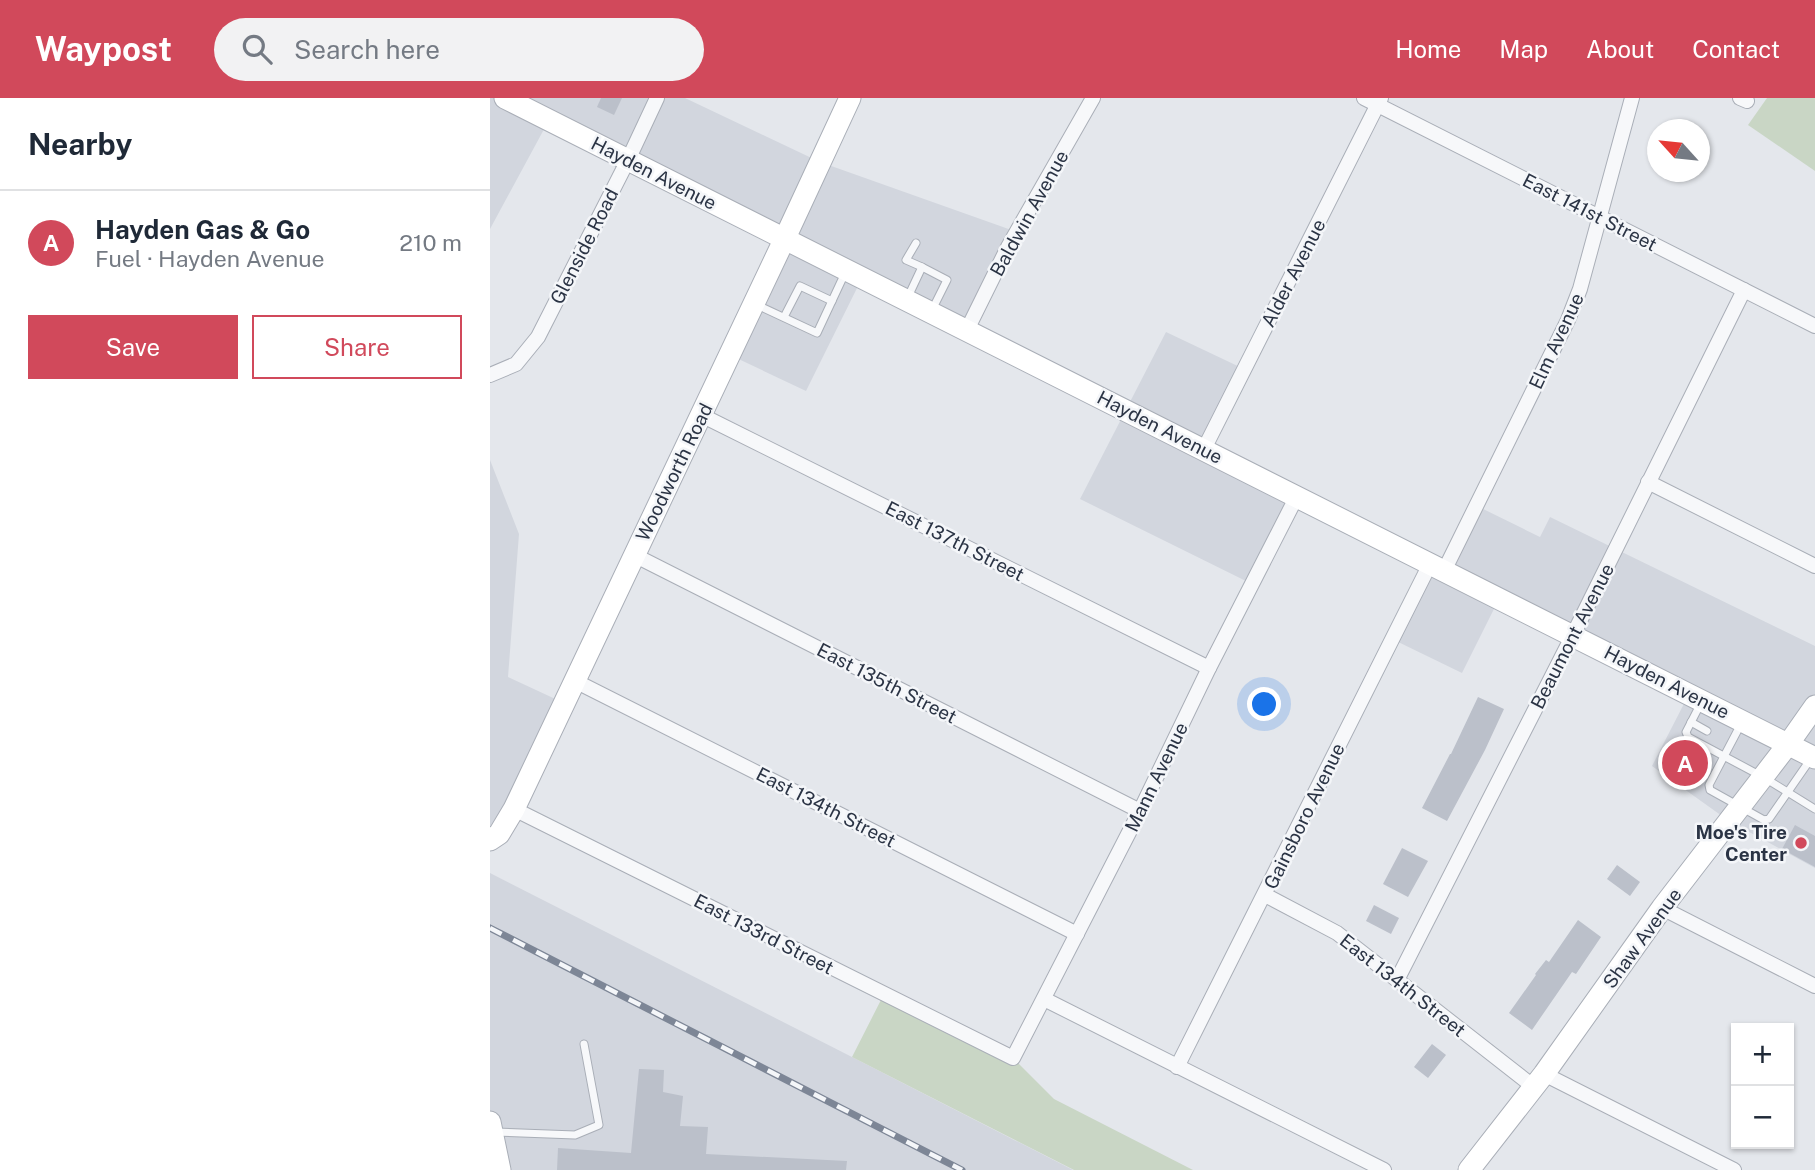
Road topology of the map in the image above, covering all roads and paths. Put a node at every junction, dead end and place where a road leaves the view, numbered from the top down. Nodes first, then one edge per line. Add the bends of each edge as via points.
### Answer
1 (505, 98) edge
2 (657, 98) edge
3 (850, 98) edge
4 (1093, 98) edge
5 (1632, 98) edge
6 (1374, 100) edge
7 (628, 160) junction
8 (1600, 216) junction
9 (785, 238) junction
10 (916, 243) dead end
11 (922, 268) junction
12 (847, 270) junction
13 (1744, 290) junction
14 (906, 300) junction
15 (832, 301) junction
16 (754, 303) junction
17 (931, 312) junction
18 (784, 317) junction
19 (1815, 326) edge
20 (967, 330) junction
21 (490, 375) edge
22 (701, 415) junction
23 (1204, 449) junction
24 (1648, 482) junction
25 (1297, 496) junction
26 (634, 555) junction
27 (1815, 566) edge
28 (1437, 568) junction
29 (1573, 635) junction
30 (1209, 668) junction
31 (575, 681) junction
32 (1702, 700) junction
33 (1815, 706) edge
34 (1743, 720) junction
35 (1691, 722) junction
36 (1707, 731) dead end
37 (1789, 743) junction
38 (1724, 756) junction
39 (1814, 757) edge
40 (1763, 777) junction
41 (1724, 787) dead end
42 (1787, 793) junction
43 (1718, 794) junction
44 (1741, 806) junction
45 (514, 809) junction
46 (1815, 809) edge
47 (1140, 811) junction
48 (490, 840) edge
49 (1265, 895) junction
50 (1662, 908) junction
51 (1077, 934) junction
52 (1397, 980) junction
53 (1815, 986) edge
54 (1044, 999) junction
55 (584, 1044) dead end
56 (1013, 1058) joint
57 (1177, 1067) junction
58 (1539, 1081) junction
59 (491, 1127) edge
60 (500, 1170) edge
61 (1384, 1170) edge
62 (1469, 1170) edge
63 (1734, 1170) edge

1 - 7 street, Hayden Avenue
2 - 7 street, Glenside Road
3 - 9 street, Woodworth Road
4 - 20 street, Baldwin Avenue via 1008,247
5 - 8 street, Elm Avenue
6 - 8 street, East 141st Street
6 - 23 street, Alder Avenue
7 - 9 street, Hayden Avenue
7 - 21 street, Glenside Road via 537,337 516,364
8 - 13 street, East 141st Street
8 - 28 street, Elm Avenue via 1568,320
9 - 12 street, Hayden Avenue
9 - 16 street, Woodworth Road
10 - 11 lane via 906,260
11 - 14 lane
11 - 17 lane via 947,280
12 - 14 street, Hayden Avenue
12 - 15 lane
13 - 19 street, East 141st Street
13 - 24 street, Beaumont Avenue
14 - 17 street, Hayden Avenue
15 - 18 lane via 800,286
15 - 18 lane via 817,333
16 - 18 lane
16 - 22 street, Woodworth Road
17 - 20 street, Hayden Avenue
20 - 23 street, Hayden Avenue
22 - 26 street, Woodworth Road
22 - 30 street, East 137th Street
23 - 25 street, Hayden Avenue
24 - 27 street
24 - 29 street, Beaumont Avenue
25 - 28 street, Hayden Avenue
25 - 30 street, Mann Avenue
26 - 31 street, Woodworth Road
26 - 47 street, East 135th Street
28 - 29 street, Hayden Avenue
28 - 49 street, Gainsboro Avenue
29 - 32 street, Hayden Avenue
29 - 52 street, Beaumont Avenue
30 - 47 street, Mann Avenue
31 - 45 street, Woodworth Road
31 - 51 street, East 134th Street
32 - 34 street, Hayden Avenue
32 - 35 lane
33 - 37 street, Shaw Avenue
34 - 37 street, Hayden Avenue
34 - 38 lane via 1727,742
35 - 36 lane
35 - 38 lane via 1688,737
37 - 39 street, Hayden Avenue
37 - 40 street, Shaw Avenue
38 - 40 lane via 1737,767
38 - 43 lane via 1709,785
39 - 42 lane
40 - 42 lane
40 - 44 street, Shaw Avenue
41 - 43 lane
42 - 44 lane via 1764,820
42 - 46 lane
43 - 44 lane
44 - 50 street, Shaw Avenue
45 - 48 street, Woodworth Road
45 - 56 street, East 133rd Street
47 - 51 street, Mann Avenue
49 - 52 street, East 134th Street via 1337,933
49 - 57 street, Gainsboro Avenue
50 - 53 street
50 - 58 street, Shaw Avenue
51 - 54 street, Mann Avenue
52 - 58 street, East 134th Street
54 - 56 street, Mann Avenue
54 - 57 street
55 - 59 lane via 599,1125 575,1135
57 - 61 street
58 - 62 street, Shaw Avenue
58 - 63 street, East 134th Street
59 - 60 street

